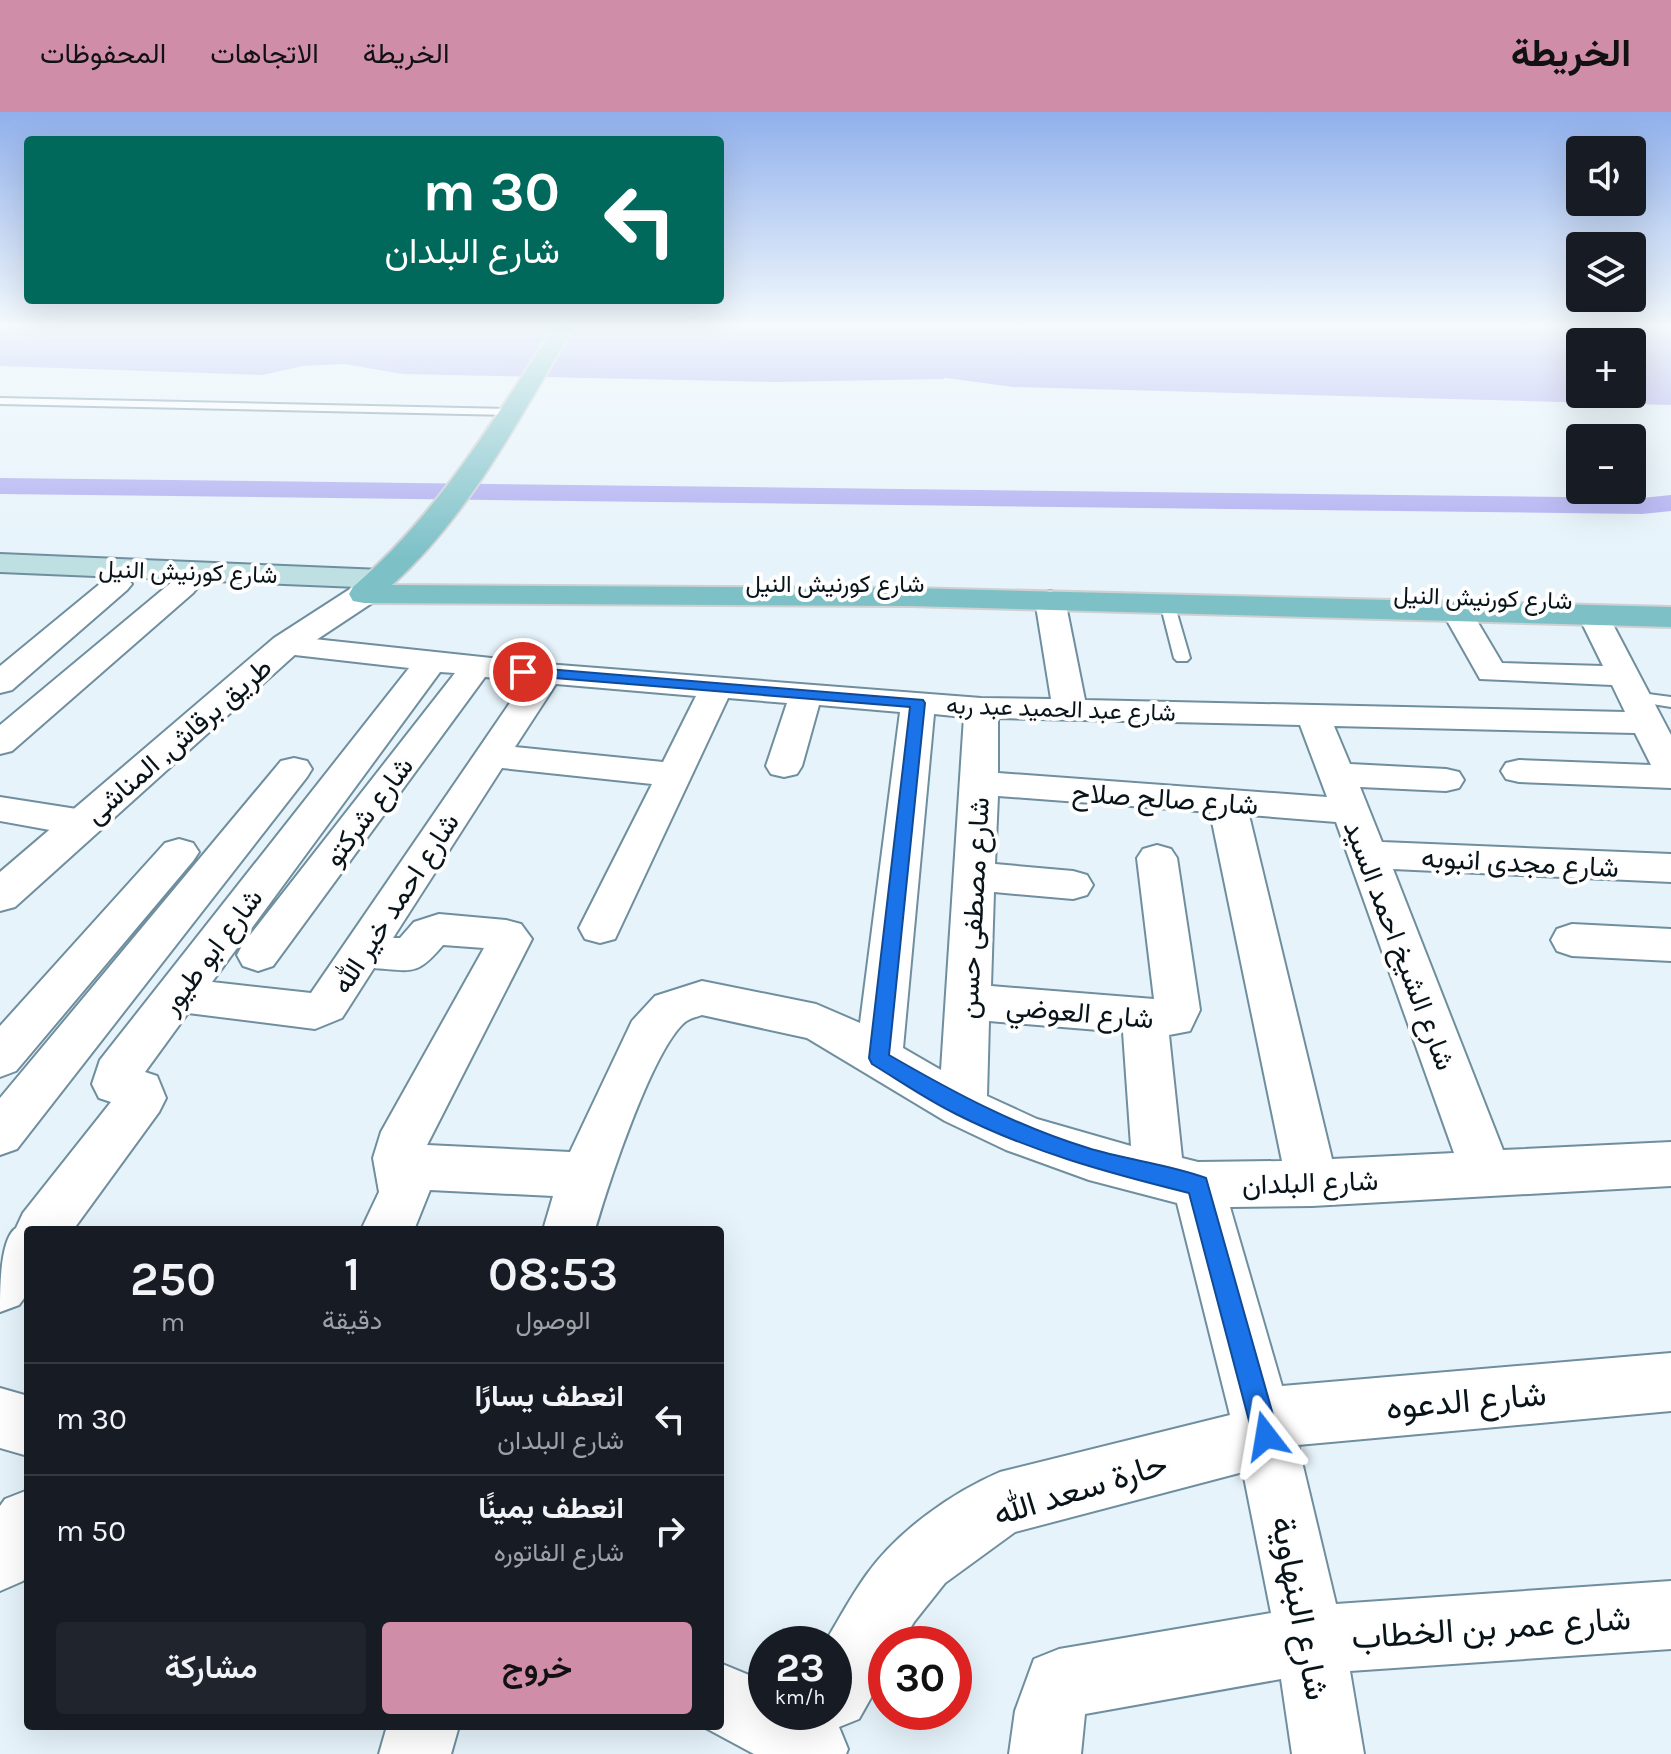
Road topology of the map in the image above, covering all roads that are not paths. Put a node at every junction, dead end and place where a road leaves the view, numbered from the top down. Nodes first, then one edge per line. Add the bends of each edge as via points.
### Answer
1 (122, 404) edge
2 (515, 404) edge
3 (510, 412) junction
4 (0, 563) edge
5 (0, 578) edge
6 (117, 584) junction
7 (183, 587) junction
8 (373, 587) junction
9 (1050, 600) junction
10 (1167, 603) junction
11 (1456, 610) junction
12 (1667, 610) edge
13 (1593, 615) junction
14 (286, 645) junction
15 (1182, 658) dead end
16 (431, 662) junction
17 (477, 666) junction
18 (546, 674) junction
19 (4, 677) edge
20 (717, 687) junction
21 (806, 694) junction
22 (1643, 699) edge
23 (918, 703) junction
24 (981, 708) junction
25 (1070, 712) junction
26 (1313, 716) junction
27 (0, 743) edge
28 (492, 756) junction
29 (784, 766) dead end
30 (294, 769) dead end
31 (1671, 769) edge
32 (1519, 771) dead end
33 (674, 775) junction
34 (1671, 777) edge
35 (1446, 780) dead end
36 (980, 783) junction
37 (1342, 793) junction
38 (1227, 803) junction
39 (0, 809) edge
40 (83, 823) junction
41 (179, 852) dead end
42 (1368, 855) junction
43 (1157, 858) dead end
44 (1671, 868) edge
45 (974, 876) junction
46 (1073, 885) dead end
47 (0, 896) edge
48 (600, 928) dead end
49 (1572, 940) dead end
50 (1671, 945) edge
51 (363, 951) junction
52 (258, 955) dead end
53 (178, 995) junction
54 (967, 1002) junction
55 (1144, 1017) junction
56 (0, 1058) edge
57 (879, 1058) junction
58 (962, 1107) junction
59 (0, 1134) edge
60 (1671, 1164) edge
61 (400, 1166) junction
62 (1487, 1174) junction
63 (585, 1175) junction
64 (1179, 1181) junction
65 (1312, 1183) junction
66 (45, 1226) edge
67 (389, 1226) edge
68 (570, 1226) edge
69 (24, 1254) edge
70 (0, 1286) edge
71 (1671, 1382) edge
72 (0, 1418) edge
73 (24, 1425) edge
74 (1264, 1427) junction
75 (24, 1527) edge
76 (0, 1558) edge
77 (1671, 1615) edge
78 (1310, 1640) junction
79 (852, 1669) edge
80 (724, 1700) edge
81 (748, 1710) edge
82 (422, 1730) edge
83 (415, 1754) edge
84 (1045, 1754) edge
85 (1328, 1754) edge

1 - 3 lane
2 - 3 main road
3 - 8 main road via 446,512
4 - 8 main road, شارع كورنيش النيل
5 - 6 main road, شارع كورنيش النيل
6 - 7 main road, شارع كورنيش النيل
6 - 19 street
7 - 8 main road, شارع كورنيش النيل
7 - 27 street
8 - 9 main road, شارع كورنيش النيل
8 - 12 main road, شارع كورنيش النيل via 1036,586
8 - 14 street, طريق برقاش, المناشى
9 - 10 main road, شارع كورنيش النيل
9 - 25 street
10 - 11 main road, شارع كورنيش النيل
10 - 15 lane
11 - 13 main road, شارع كورنيش النيل
11 - 22 street via 1491,672
12 - 13 main road, شارع كورنيش النيل
13 - 22 street
14 - 16 street, شارع عبد الحميد عبد ربه
14 - 40 street, طريق برقاش, المناشى
16 - 17 street, شارع عبد الحميد عبد ربه
16 - 53 street, شارع ابو طيور
17 - 18 street, شارع عبد الحميد عبد ربه
17 - 52 street, شارع شركتو
18 - 20 street, شارع عبد الحميد عبد ربه
18 - 28 street, شارع احمد خير الله
20 - 21 street, شارع عبد الحميد عبد ربه
20 - 33 street
21 - 23 street, شارع عبد الحميد عبد ربه
21 - 29 street
22 - 26 street, شارع عبد الحميد عبد ربه
22 - 31 street
23 - 24 street, شارع عبد الحميد عبد ربه
23 - 57 street
24 - 25 street, شارع عبد الحميد عبد ربه
24 - 36 street, شارع مصطفى حسن
25 - 26 street, شارع عبد الحميد عبد ربه
26 - 37 street, شارع الشيخ احمد السيد
28 - 33 street
28 - 51 street, شارع احمد خير الله
30 - 59 street
32 - 34 street
33 - 48 street
35 - 37 street, شارع صالح صلاح
36 - 38 street, شارع صالح صلاح
36 - 45 street, شارع مصطفى حسن
37 - 38 street, شارع صالح صلاح
37 - 42 street, شارع الشيخ احمد السيد
38 - 65 street
39 - 40 street
40 - 47 street, طريق برقاش, المناشى
41 - 56 street
42 - 44 street, شارع مجدى انبوبه
42 - 62 street, شارع الشيخ احمد السيد
43 - 55 street, شارع العوضي via 1178,1015
45 - 46 street
45 - 54 street, شارع مصطفى حسن
49 - 50 street
51 - 53 street, شارع احمد خير الله via 319,1010
51 - 61 street via 410,955 439,929 511,939 406,1132
53 - 66 street, شارع ابو طيور via 115,1078 118,1085 140,1090 142,1098
54 - 55 street, شارع العوضي
54 - 58 street, شارع مصطفى حسن
55 - 64 street, شارع البنهاوية
57 - 58 street, شارع البلدان
57 - 63 street, شارع البلدان via 816,1022 718,1000 686,1001 659,1018 648,1034
58 - 64 street, شارع البلدان via 1076,1154
60 - 62 street, شارع البلدان
61 - 63 street
61 - 67 street via 405,1193
62 - 65 street, شارع البلدان
63 - 68 street, شارع البلدان
64 - 65 street, شارع البلدان
64 - 74 street, شارع البنهاوية
69 - 70 street
71 - 74 street, شارع الدعوه
72 - 73 street
74 - 78 street, شارع البنهاوية
74 - 79 street, حارة سعد الله via 1000,1504 922,1560 890,1598
75 - 76 street
77 - 78 street, شارع عمر بن الخطاب
78 - 84 street, شارع عمر بن الخطاب via 1059,1684
78 - 85 street, شارع البنهاوية
80 - 81 street
82 - 83 street

